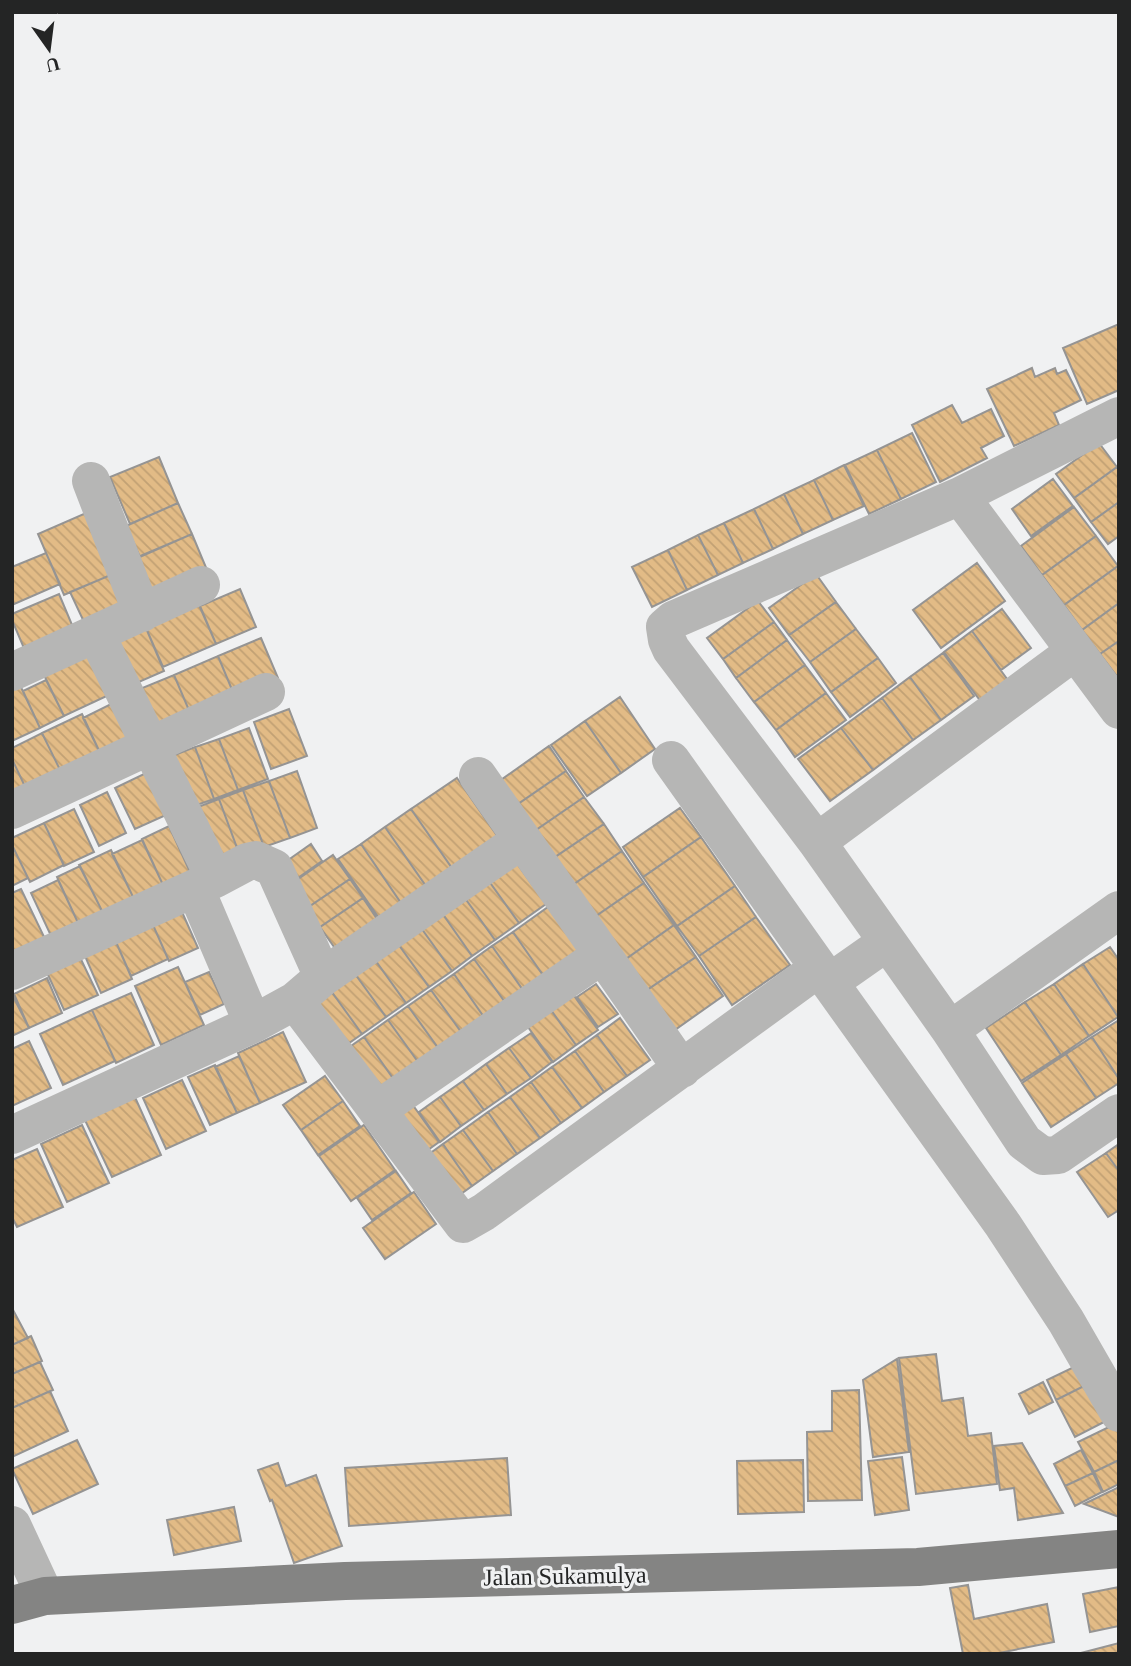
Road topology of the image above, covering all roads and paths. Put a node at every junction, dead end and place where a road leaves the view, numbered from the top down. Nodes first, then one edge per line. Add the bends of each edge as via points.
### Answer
1 (1115, 425) edge
2 (91, 481) dead end
3 (960, 496) junction
4 (201, 585) dead end
5 (142, 613) junction
6 (96, 634) junction
7 (1074, 652) junction
8 (15, 663) edge
9 (266, 692) dead end
10 (1119, 710) edge
11 (151, 747) junction
12 (671, 760) dead end
13 (478, 776) dead end
14 (12, 810) edge
15 (817, 842) junction
16 (510, 848) dead end
17 (205, 884) junction
18 (1119, 910) edge
19 (887, 942) junction
20 (601, 955) junction
21 (12, 971) edge
22 (825, 975) junction
23 (309, 989) junction
24 (253, 1024) junction
25 (950, 1030) junction
26 (682, 1069) junction
27 (377, 1110) junction
28 (1119, 1113) edge
29 (12, 1135) edge
30 (1119, 1413) edge
31 (12, 1525) edge
32 (1119, 1549) edge
33 (29, 1600) edge

1 - 3 street
2 - 5 street
3 - 7 street
3 - 15 street via 665,627 671,649
4 - 5 street
5 - 6 street
6 - 8 street
6 - 11 street
7 - 10 street
7 - 15 street
9 - 11 street
11 - 14 street
11 - 17 street
12 - 22 street
13 - 20 street
15 - 19 street
16 - 23 street
17 - 21 street
17 - 23 street via 247,862 257,860 274,868
17 - 24 street
18 - 25 street
19 - 22 street
19 - 25 street
20 - 26 street
20 - 27 street
22 - 26 street
22 - 30 street via 1003,1225
23 - 24 street
23 - 27 street
24 - 29 street
25 - 28 street via 1024,1142 1043,1156 1058,1155
26 - 27 street via 464,1224
31 - 33 street
32 - 33 main road, Jalan Sukamulya via 918,1567 345,1581

